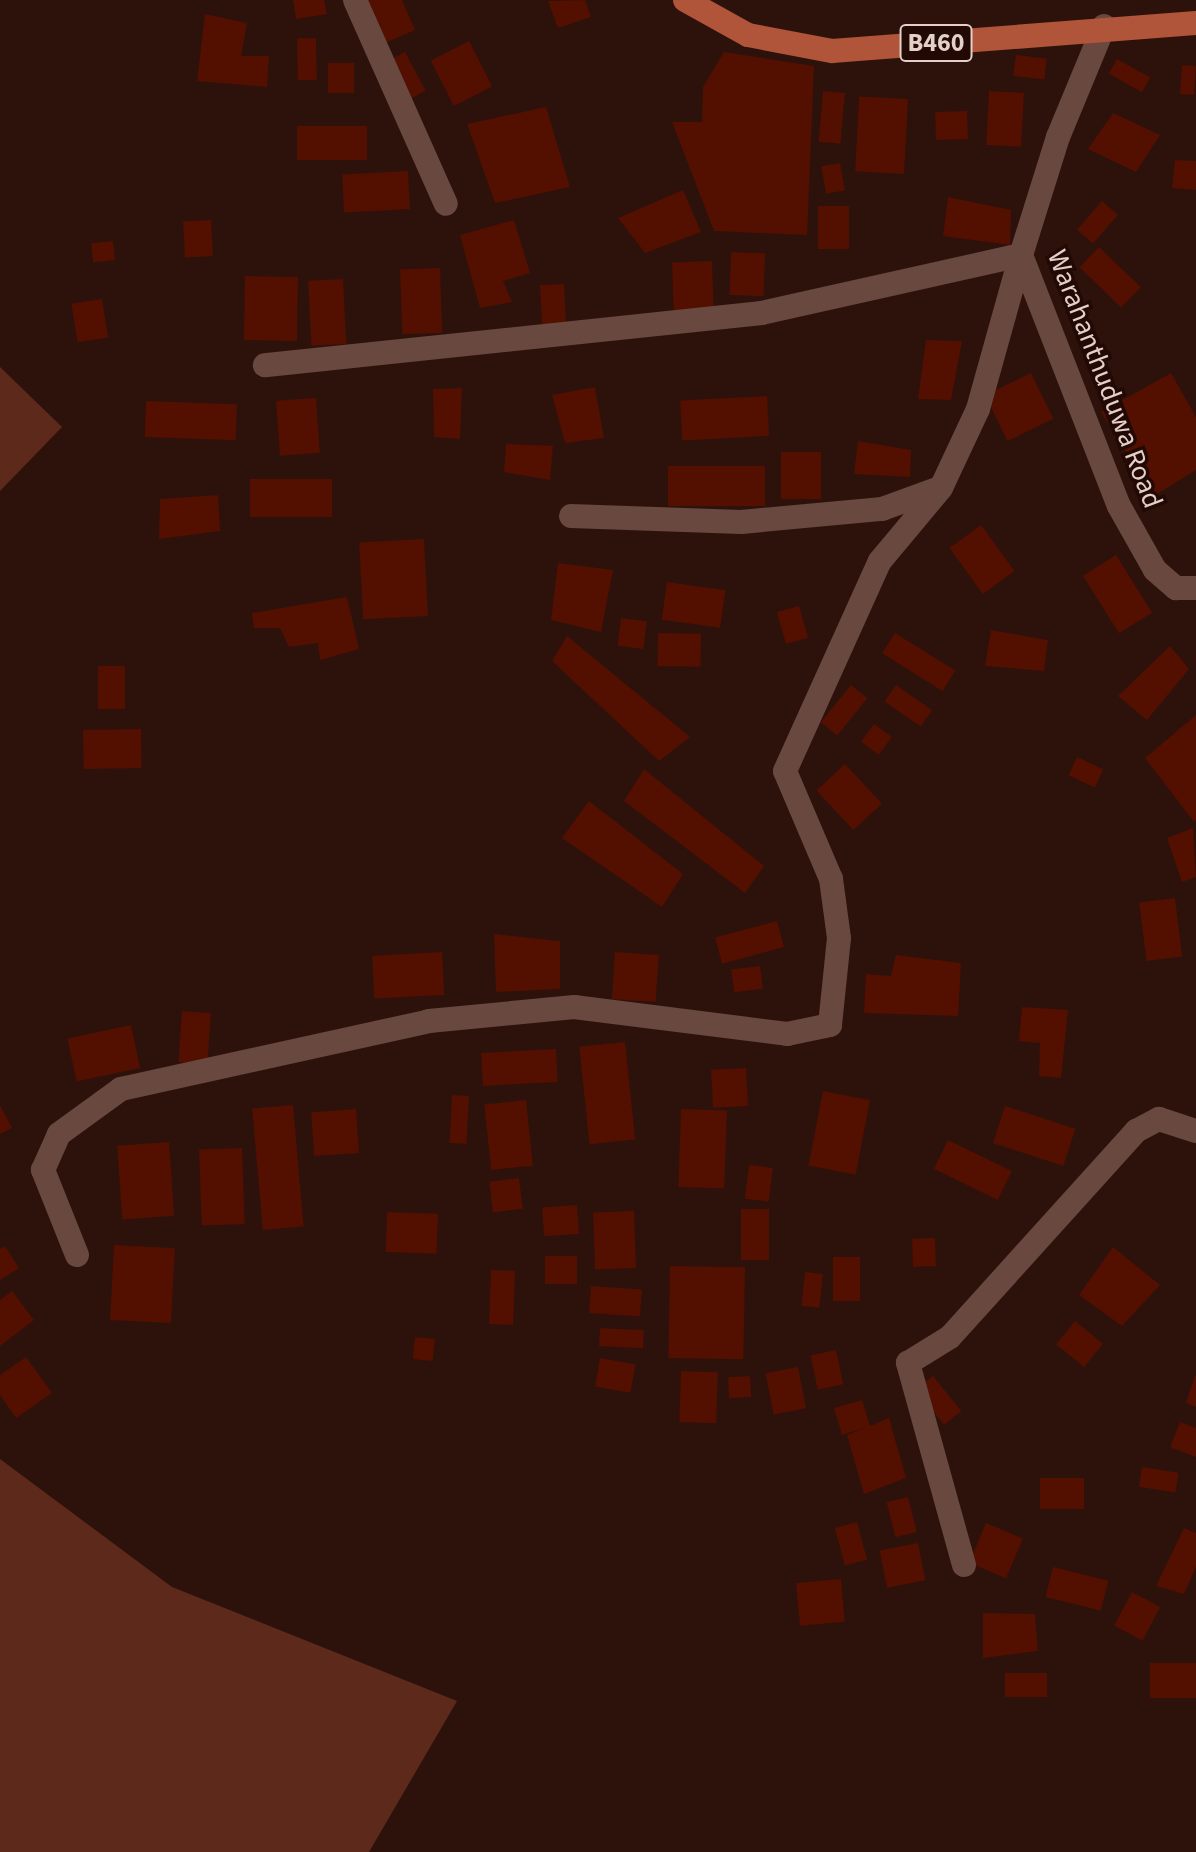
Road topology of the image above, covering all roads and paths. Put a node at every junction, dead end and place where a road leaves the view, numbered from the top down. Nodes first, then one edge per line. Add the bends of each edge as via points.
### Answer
1 (355, 0) edge
2 (685, 0) edge
3 (1196, 23) edge
4 (1104, 26) junction
5 (446, 204) dead end
6 (1021, 255) junction
7 (265, 365) dead end
8 (941, 488) junction
9 (571, 516) dead end
10 (1196, 588) edge
11 (1196, 1131) edge
12 (77, 1255) dead end
13 (964, 1565) dead end

1 - 5 street
2 - 4 main road, B460 via 748,35 832,51
3 - 4 main road, B460
4 - 6 street, Warahanthuduwa Road via 1058,137
6 - 7 street via 762,313
6 - 8 street via 978,409
6 - 10 street, Warahanthuduwa Road via 1119,506 1155,570 1176,588
8 - 9 street via 882,509 741,522
8 - 12 street via 880,561 785,771 831,879 839,938 830,1025 787,1034 574,1007 429,1021 121,1089 59,1134 43,1170
11 - 13 street via 1159,1119 1136,1131 950,1337 908,1363

